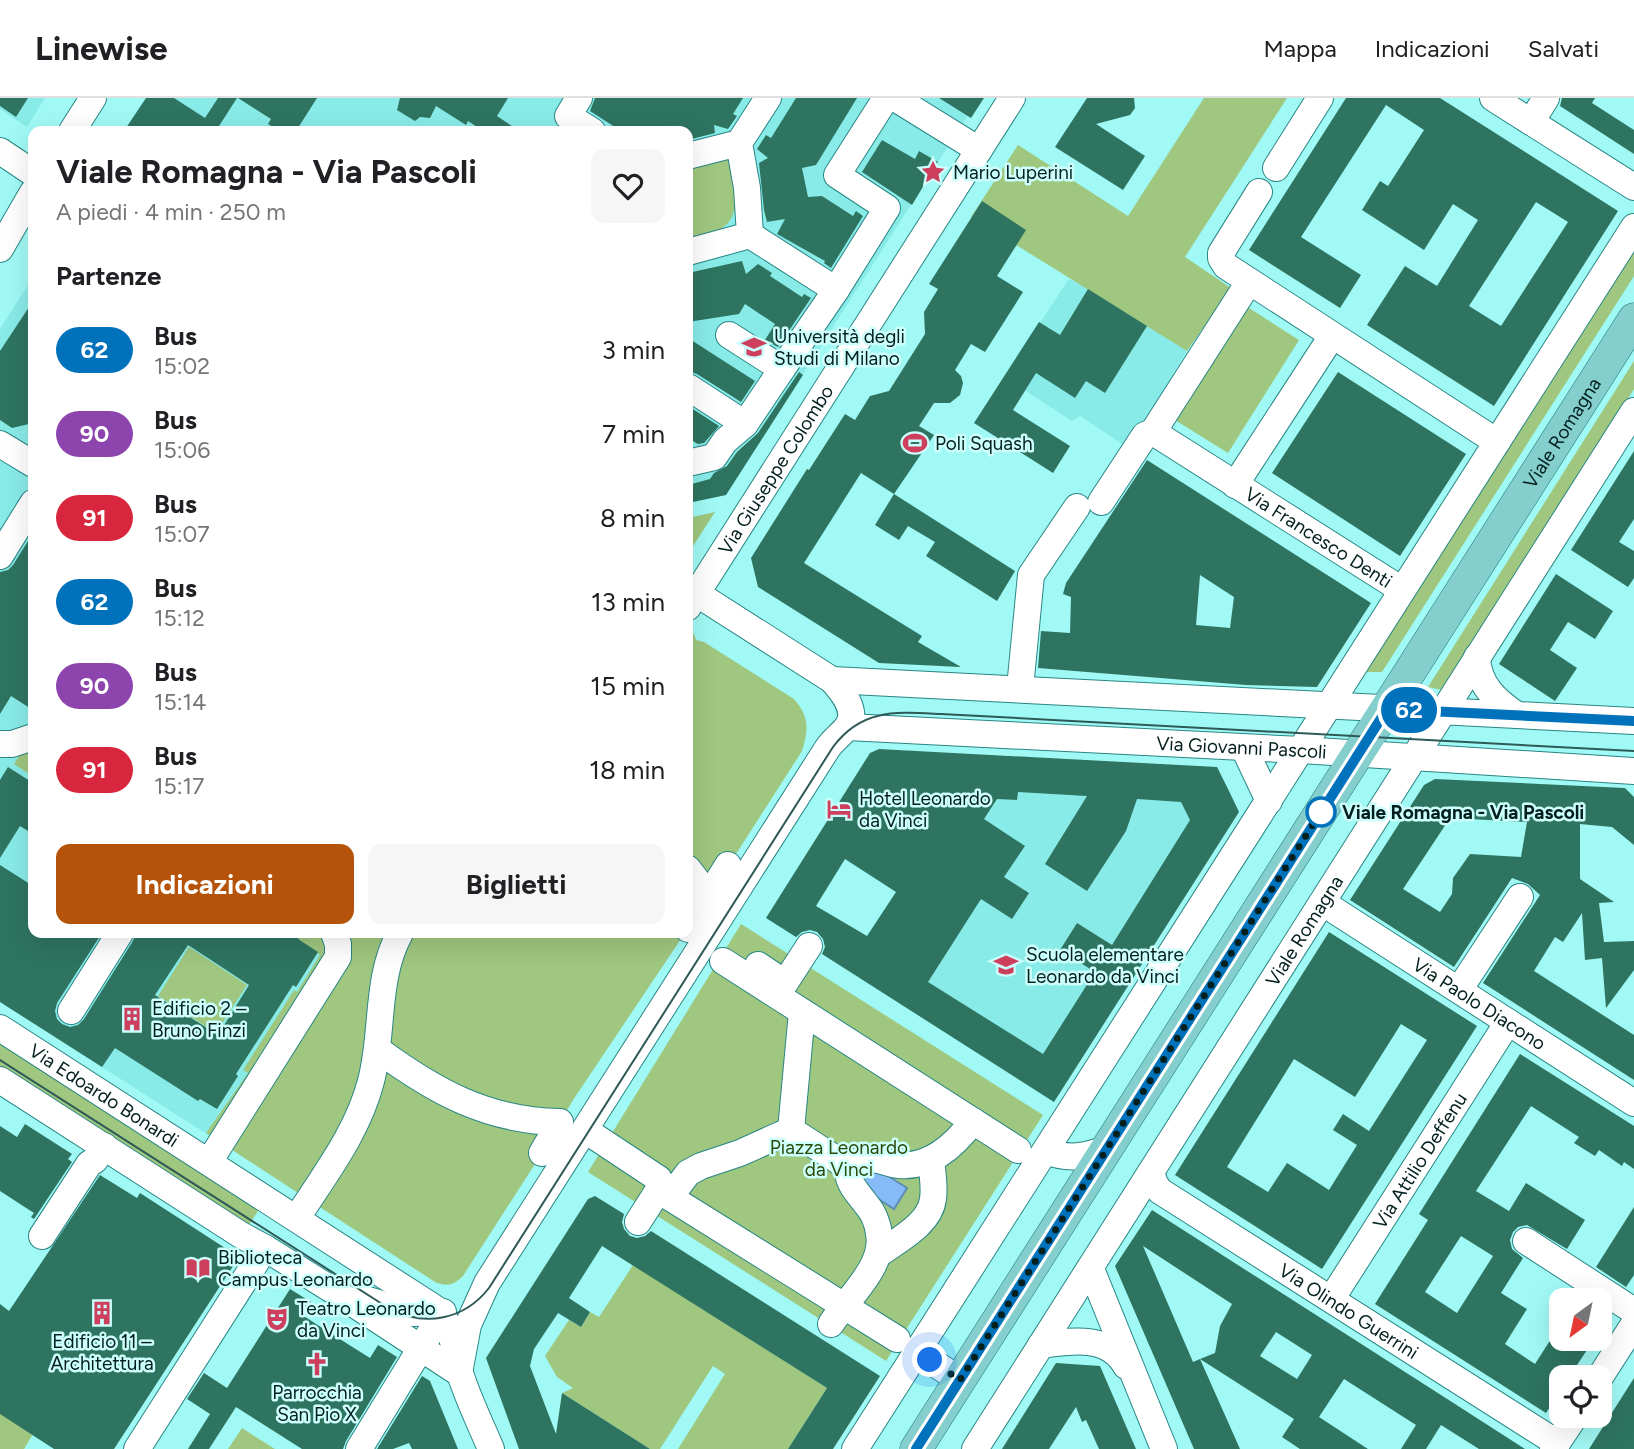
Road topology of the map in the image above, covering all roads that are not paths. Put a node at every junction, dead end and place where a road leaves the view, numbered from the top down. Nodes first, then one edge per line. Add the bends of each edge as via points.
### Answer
1 (93, 98) edge
2 (768, 98) edge
3 (886, 98) edge
4 (895, 98) edge
5 (1012, 98) edge
6 (1320, 98) edge
7 (1493, 98) edge
8 (1546, 98) edge
9 (568, 115) edge
10 (1531, 122) junction
11 (75, 126) edge
12 (584, 126) edge
13 (739, 143) junction
14 (979, 150) junction
15 (0, 151) edge
16 (693, 155) edge
17 (1276, 168) dead end
18 (28, 170) edge
19 (1634, 187) edge
20 (1259, 192) dead end
21 (28, 200) edge
22 (1634, 227) edge
23 (750, 235) junction
24 (0, 248) edge
25 (693, 251) edge
26 (1249, 282) junction
27 (836, 289) junction
28 (1634, 319) edge
29 (729, 335) dead end
30 (1332, 336) junction
31 (782, 369) junction
32 (693, 390) edge
33 (1634, 411) edge
34 (746, 424) junction
35 (1153, 432) junction
36 (1497, 442) junction
37 (0, 444) edge
38 (28, 461) edge
39 (693, 462) edge
40 (1235, 485) junction
41 (28, 511) edge
42 (0, 556) edge
43 (1402, 590) junction
44 (693, 593) edge
45 (693, 597) edge
46 (1477, 657) junction
47 (832, 680) junction
48 (1020, 688) junction
49 (1329, 706) junction
50 (1387, 709) junction
51 (1442, 712) junction
52 (1517, 715) junction
53 (1634, 721) edge
54 (848, 727) junction
55 (28, 739) edge
56 (1, 746) edge
57 (1244, 748) junction
58 (1301, 750) junction
59 (1358, 754) junction
60 (1413, 757) junction
61 (1634, 771) edge
62 (1269, 801) junction
63 (707, 876) edge
64 (1520, 897) dead end
65 (1323, 903) junction
66 (693, 925) edge
67 (693, 931) edge
68 (693, 937) edge
69 (117, 938) edge
70 (336, 938) edge
71 (398, 938) edge
72 (688, 938) edge
73 (809, 946) dead end
74 (723, 961) dead end
75 (1459, 990) junction
76 (71, 1012) dead end
77 (803, 1012) junction
78 (1508, 1022) junction
79 (0, 1028) edge
80 (377, 1049) junction
81 (0, 1080) edge
82 (1634, 1103) edge
83 (972, 1121) junction
84 (539, 1122) dead end
85 (584, 1130) junction
86 (792, 1130) junction
87 (104, 1146) junction
88 (1108, 1148) junction
89 (1018, 1150) dead end
90 (1046, 1151) junction
91 (931, 1159) junction
92 (209, 1162) junction
93 (851, 1169) junction
94 (1152, 1172) junction
95 (664, 1194) junction
96 (297, 1218) junction
97 (638, 1222) dead end
98 (42, 1236) dead end
99 (1526, 1241) dead end
100 (265, 1248) junction
101 (879, 1254) junction
102 (1091, 1269) junction
103 (487, 1283) junction
104 (334, 1291) junction
105 (1332, 1298) junction
106 (1634, 1311) edge
107 (440, 1313) junction
108 (837, 1315) junction
109 (1634, 1324) edge
110 (1041, 1345) junction
111 (907, 1346) junction
112 (422, 1348) junction
113 (1608, 1365) edge
114 (459, 1373) junction
115 (960, 1380) junction
116 (1136, 1383) junction
117 (1567, 1428) edge
118 (1555, 1446) edge
119 (138, 1449) edge
120 (359, 1449) edge
121 (491, 1449) edge
122 (855, 1449) edge
123 (916, 1449) edge
124 (975, 1449) edge
125 (1164, 1449) edge

1 - 11 street
2 - 13 street
3 - 27 street via 837,175 887,208
4 - 14 street
5 - 14 street, Via Giuseppe Colombo
6 - 17 street
7 - 10 street
8 - 10 street
9 - 12 street
10 - 19 street
13 - 16 street
13 - 23 street
14 - 44 street, Via Giuseppe Colombo
15 - 18 street
20 - 26 street via 1221,253 1226,266
21 - 24 street
22 - 36 street
23 - 25 street
23 - 27 street
26 - 30 street
26 - 35 street
27 - 31 street
28 - 50 main road, Viale Romagna
29 - 31 street
30 - 36 street
30 - 40 street
31 - 34 street
32 - 34 street
33 - 46 street, Viale Romagna
34 - 39 street via 714,457
35 - 40 street, Via Francesco Denti
35 - 48 street via 1145,435 1031,575
36 - 43 street
37 - 38 street
40 - 43 street, Via Francesco Denti
41 - 42 street
43 - 49 street
45 - 47 street
46 - 51 street, Viale Romagna
46 - 52 street via 1485,686
47 - 48 street
47 - 54 street via 849,706
48 - 49 street
49 - 50 street
49 - 58 street
50 - 51 street
50 - 59 main road, Viale Romagna
51 - 52 street
51 - 60 street, Viale Romagna
52 - 53 street
54 - 57 street, Via Giovanni Pascoli
54 - 67 street
55 - 56 street
57 - 58 street, Via Giovanni Pascoli
57 - 62 street
58 - 59 street, Via Giovanni Pascoli
58 - 62 street
59 - 60 street, Via Giovanni Pascoli
59 - 88 main road, Viale Romagna
60 - 61 street, Via Giovanni Pascoli
60 - 65 street, Viale Romagna
62 - 90 street
63 - 66 street
64 - 75 street
65 - 75 street, Via Paolo Diacono
65 - 94 street, Viale Romagna
68 - 73 street via 785,983
69 - 76 street
70 - 92 street via 338,957
71 - 80 street via 386,970
72 - 85 street
74 - 77 street
75 - 78 street, Via Paolo Diacono
77 - 83 street
77 - 86 street
78 - 82 street, Via Paolo Diacono
78 - 105 street, Via Attilio Deffenu
79 - 92 street, Via Edoardo Bonardi
80 - 84 street via 408,1083 471,1107
80 - 96 street via 359,1118
81 - 87 street
83 - 89 street
83 - 91 street via 951,1147
85 - 95 street via 657,1176
85 - 103 street
86 - 93 street
86 - 95 street via 701,1166
87 - 98 street
87 - 100 street
88 - 90 street via 1072,1157
88 - 115 main road, Viale Romagna
90 - 111 street
91 - 93 street via 903,1165 866,1158
91 - 101 street via 933,1199 928,1215
92 - 96 street
93 - 101 street via 850,1185 877,1225
94 - 102 street, Viale Romagna
94 - 105 street, Via Olindo Guerrini via 1160,1191
95 - 97 street
95 - 108 street via 699,1228
96 - 107 street
99 - 106 street
100 - 104 street
100 - 119 street
101 - 108 street
102 - 110 street, Viale Romagna
102 - 116 street
103 - 107 street via 465,1303
103 - 114 street via 468,1325
104 - 107 street via 412,1313
104 - 112 street
105 - 118 street, Via Olindo Guerrini
107 - 112 street
107 - 114 street via 453,1335
108 - 111 street
109 - 113 street
110 - 116 street via 1084,1341 1111,1348
110 - 124 street, Viale Romagna
111 - 115 street
111 - 122 street
112 - 114 street
112 - 120 street
114 - 121 street
115 - 123 main road, Viale Romagna
116 - 125 street
117 - 118 street

